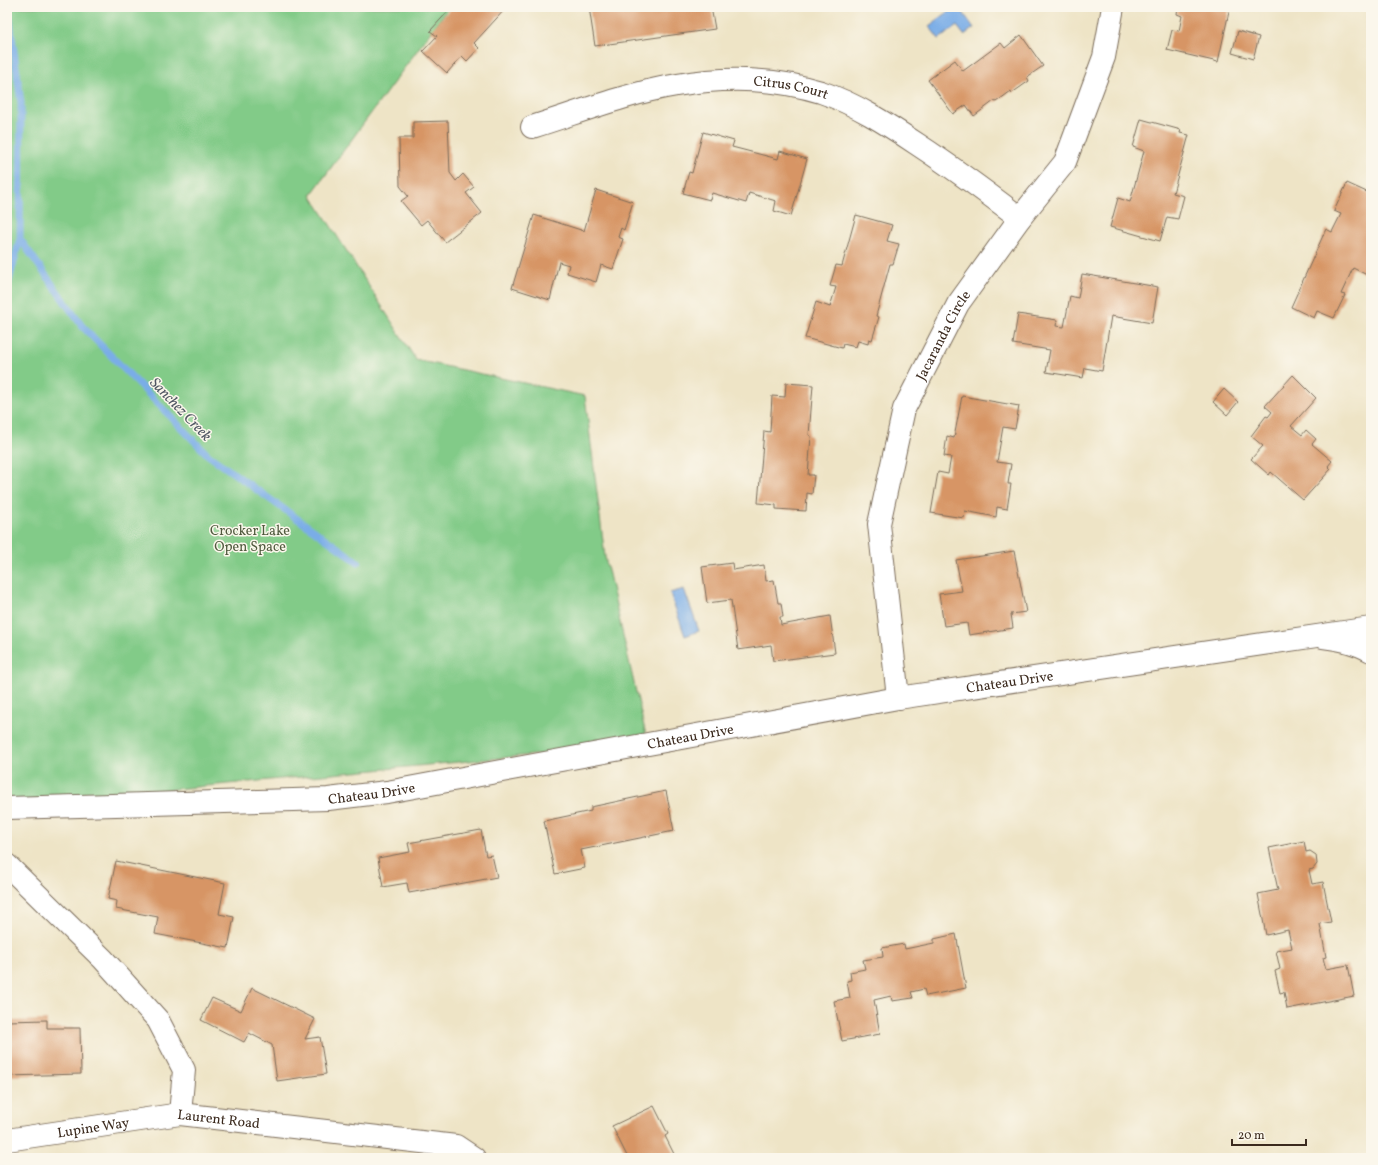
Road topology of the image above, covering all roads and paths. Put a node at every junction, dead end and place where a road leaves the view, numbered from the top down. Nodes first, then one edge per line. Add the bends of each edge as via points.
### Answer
1 (1113, 7) edge
2 (532, 127) dead end
3 (1020, 218) junction
4 (1371, 628) edge
5 (1318, 636) junction
6 (1371, 650) edge
7 (898, 698) junction
8 (7, 808) edge
9 (7, 865) edge
10 (180, 1114) junction
11 (7, 1140) edge
12 (474, 1158) edge

1 - 3 street, Jacaranda Circle via 1104,57 1065,162
2 - 3 street, Citrus Court via 621,99 677,85 745,79 782,84 821,92 873,114 950,166
3 - 7 street, Jacaranda Circle via 958,304 904,409 879,524
4 - 5 street, Chateau Drive
5 - 6 street via 1344,640
5 - 7 street, Chateau Drive
7 - 8 street, Chateau Drive via 386,792 328,799
9 - 10 street, Laurent Road via 103,959 158,1020 184,1070
10 - 11 street, Lupine Way
10 - 12 street, Laurent Road via 456,1146

